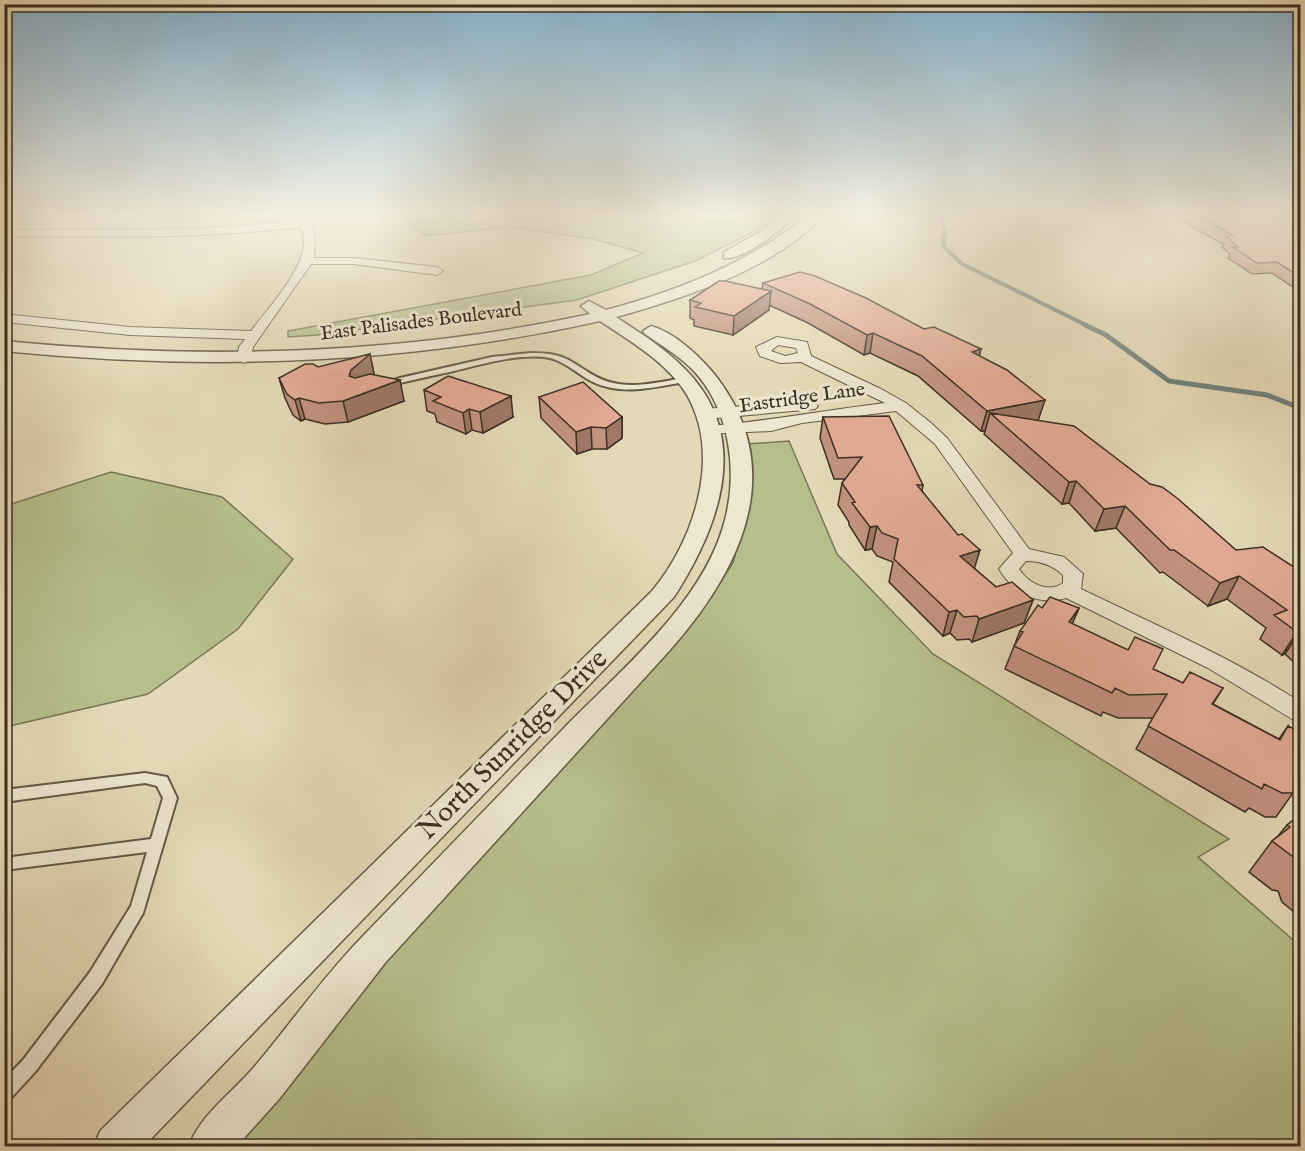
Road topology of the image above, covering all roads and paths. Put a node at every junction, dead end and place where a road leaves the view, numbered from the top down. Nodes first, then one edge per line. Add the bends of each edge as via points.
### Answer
1 (303, 269) edge
2 (418, 269) edge
3 (734, 269) edge
4 (437, 271) dead end
5 (636, 291) dead end
6 (606, 309) junction
7 (4, 318) edge
8 (4, 331) edge
9 (4, 346) edge
10 (249, 347) junction
11 (801, 357) dead end
12 (684, 380) junction
13 (374, 388) edge
14 (884, 396) junction
15 (901, 406) junction
16 (720, 421) junction
17 (1024, 555) junction
18 (1069, 591) junction
19 (1300, 713) edge
20 (4, 796) edge
21 (156, 845) junction
22 (4, 864) edge
23 (4, 1093) edge
24 (115, 1146) edge
25 (210, 1146) edge

1 - 10 street
2 - 4 street
3 - 6 street, East Palisades Boulevard
5 - 6 street, East Palisades Boulevard
6 - 10 street, East Palisades Boulevard via 437,346 366,354
6 - 12 street, North Sunridge Drive
6 - 16 street, North Sunridge Drive via 700,368 714,385
7 - 10 street, East Palisades Boulevard via 191,336
8 - 10 street, East Palisades Boulevard via 138,345
9 - 10 street, East Palisades Boulevard via 129,358
11 - 14 street
12 - 13 lane via 652,386 614,385 565,359 545,355 479,363
12 - 16 street, North Sunridge Drive
14 - 15 street
14 - 16 street, Eastridge Lane
15 - 16 street, Eastridge Lane via 801,418 771,426
15 - 17 street via 941,441
16 - 24 street, North Sunridge Drive via 700,528 666,590
16 - 25 street, North Sunridge Drive via 743,489 738,518 713,578 693,607 372,951 266,1084
17 - 18 street via 1053,559 1068,568 1075,581
17 - 18 street via 1016,558 1009,569 1018,583 1050,594
18 - 19 street via 1135,626 1208,657
20 - 21 lane via 145,778 162,781 170,798
21 - 22 lane
21 - 23 lane via 138,908 96,978

